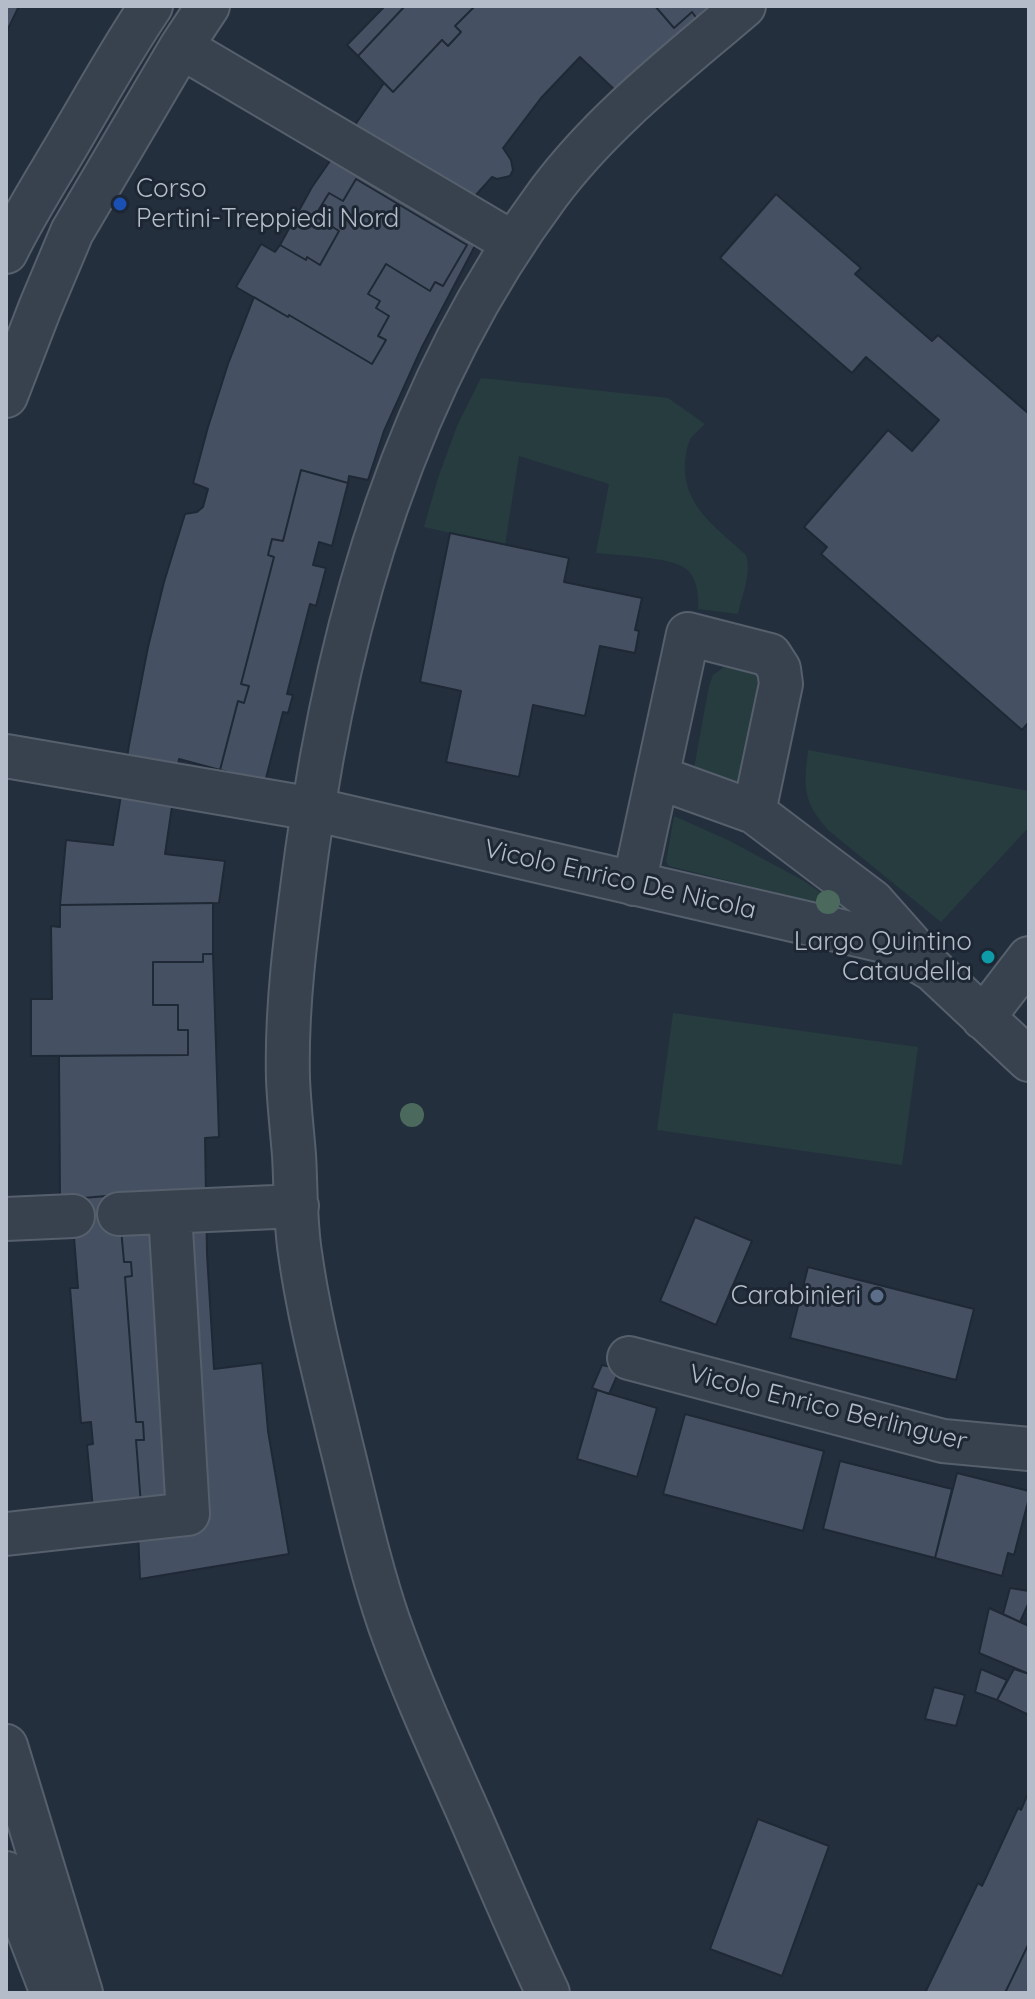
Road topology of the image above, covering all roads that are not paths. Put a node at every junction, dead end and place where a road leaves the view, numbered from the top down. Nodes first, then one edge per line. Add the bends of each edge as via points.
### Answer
1 (151, 6) edge
2 (208, 6) edge
3 (744, 6) edge
4 (181, 47) junction
5 (12, 226) edge
6 (513, 243) junction
7 (6, 396) edge
8 (6, 756) edge
9 (657, 777) junction
10 (313, 809) junction
11 (754, 812) junction
12 (634, 884) junction
13 (1029, 958) edge
14 (933, 970) junction
15 (983, 1018) junction
16 (1029, 1060) edge
17 (297, 1206) junction
18 (170, 1212) junction
19 (119, 1214) dead end
20 (73, 1216) dead end
21 (6, 1219) edge
22 (629, 1358) dead end
23 (1029, 1449) edge
24 (6, 1534) edge
25 (6, 1746) edge
26 (6, 1873) edge
27 (52, 1993) edge
28 (81, 1993) edge
29 (548, 1993) edge

1 - 5 street
2 - 4 street
3 - 6 street via 623,109 552,188
4 - 6 street
4 - 7 street via 72,232
6 - 10 street via 434,385 385,509 343,651
8 - 10 street, Vicolo Enrico De Nicola
9 - 11 street
9 - 11 street via 688,634 770,655 781,684
9 - 12 street
10 - 12 street, Vicolo Enrico De Nicola
10 - 17 street via 289,1013
11 - 14 street via 872,901
12 - 14 street, Vicolo Enrico De Nicola via 884,941
13 - 15 street
14 - 15 street, Vicolo Enrico De Nicola
15 - 16 street, Vicolo Enrico De Nicola
17 - 18 street
17 - 29 street via 315,1339 378,1586 417,1698
18 - 19 street
18 - 24 street via 188,1514
20 - 21 street
22 - 23 street, Vicolo Enrico Berlinguer via 943,1441
25 - 28 street
26 - 27 street

